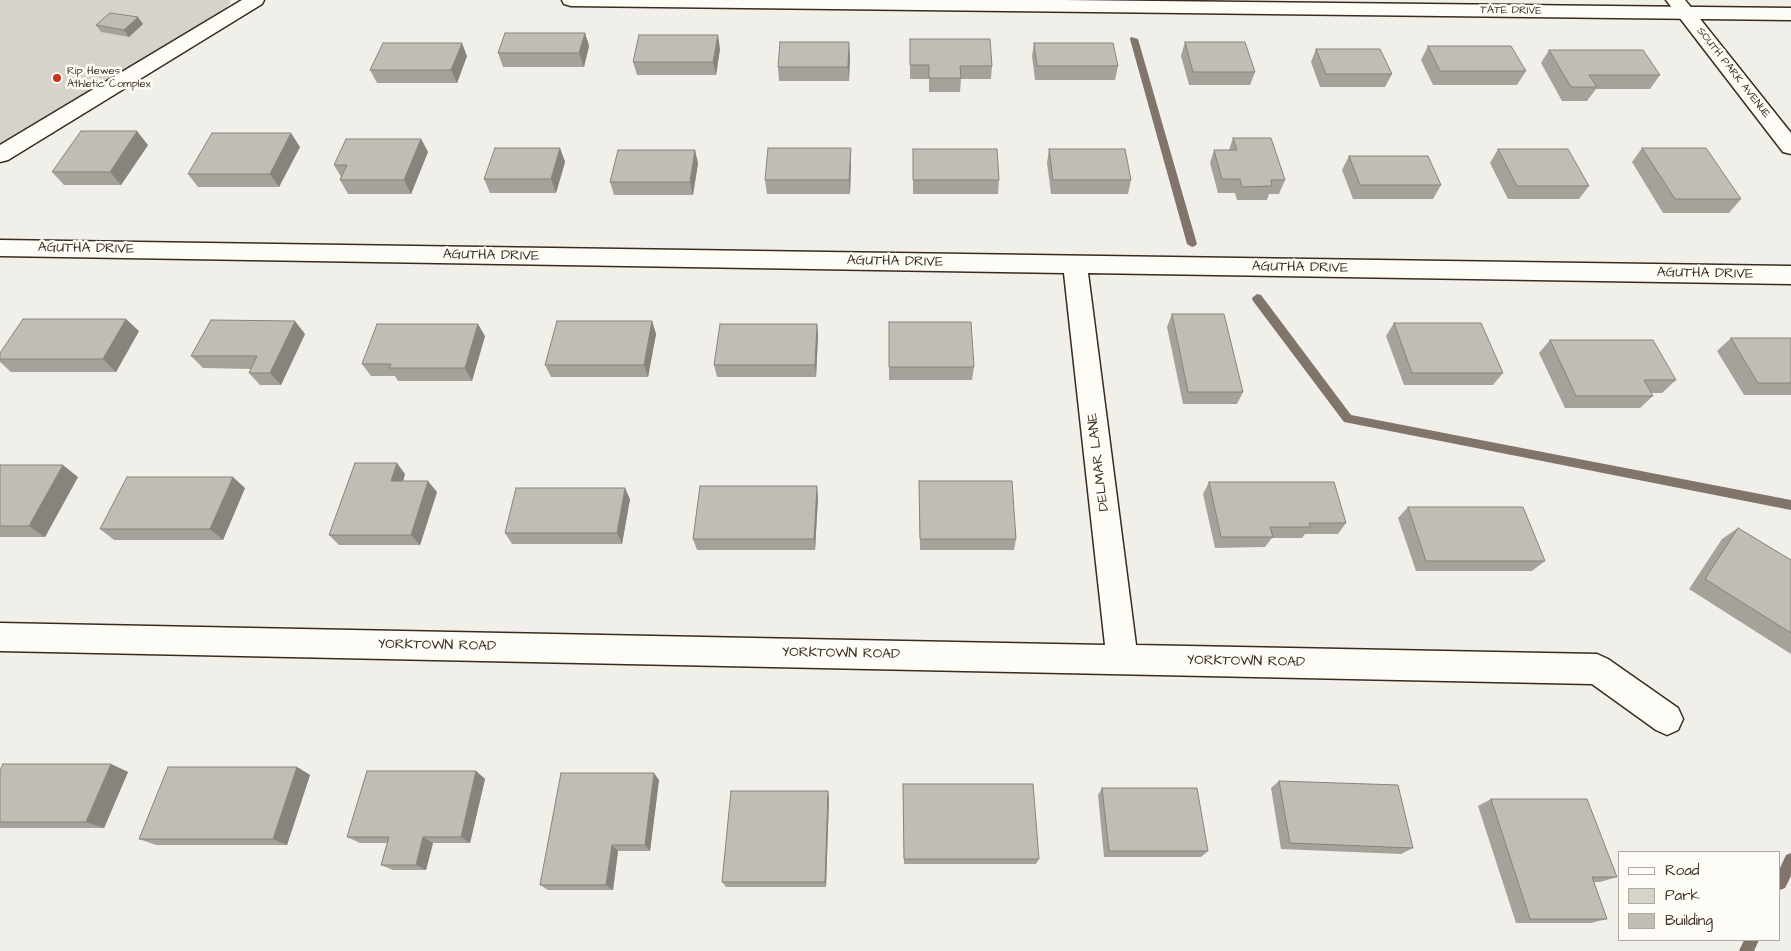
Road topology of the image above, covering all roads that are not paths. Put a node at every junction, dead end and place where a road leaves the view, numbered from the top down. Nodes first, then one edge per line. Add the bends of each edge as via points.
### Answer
1 (255, 0) edge
2 (571, 0) edge
3 (1680, 7) edge
4 (1791, 14) edge
5 (1791, 147) edge
6 (0, 156) edge
7 (0, 248) edge
8 (1075, 265) junction
9 (1791, 275) edge
10 (0, 637) edge
11 (1122, 660) junction
12 (1667, 719) dead end

1 - 6 street
2 - 3 street, TATE DRIVE
3 - 4 street, TATE DRIVE
3 - 5 street, SOUTH PARK AVENUE
7 - 8 street, AGUTHA DRIVE
8 - 9 street, AGUTHA DRIVE
8 - 11 street, DELMAR LANE
10 - 11 street, YORKTOWN ROAD
11 - 12 street, YORKTOWN ROAD via 1597,669

